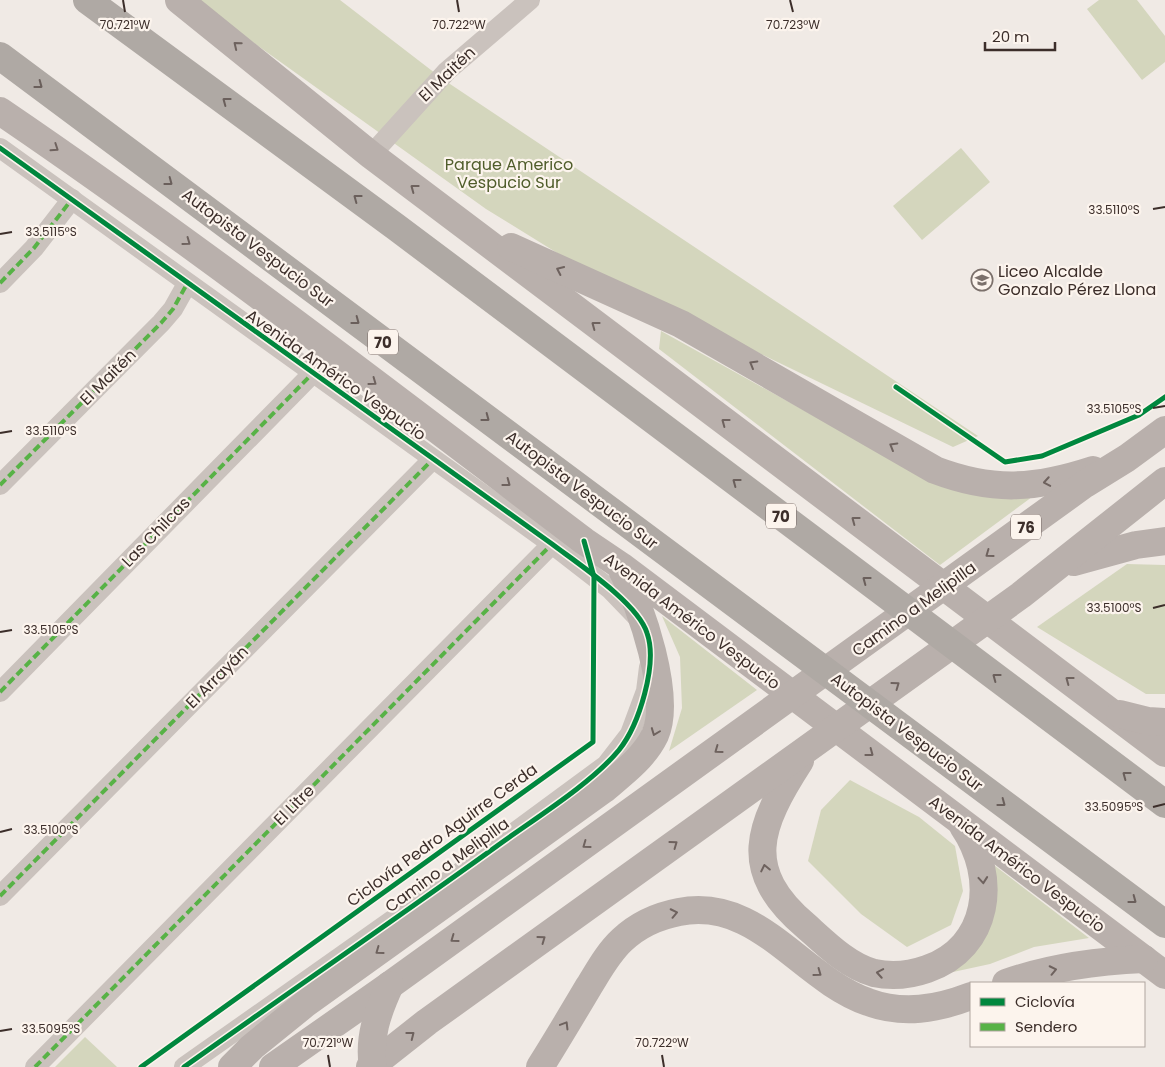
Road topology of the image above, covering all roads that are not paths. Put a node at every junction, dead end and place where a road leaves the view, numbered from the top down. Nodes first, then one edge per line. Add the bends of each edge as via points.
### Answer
1 (87, 0) edge
2 (102, 0) edge
3 (179, 0) edge
4 (530, 0) edge
5 (152, 46) junction
6 (0, 56) edge
7 (0, 111) edge
8 (0, 148) edge
9 (371, 155) junction
10 (72, 199) junction
11 (453, 218) junction
12 (0, 283) edge
13 (187, 284) junction
14 (312, 373) junction
15 (1165, 430) edge
16 (1127, 458) junction
17 (433, 459) junction
18 (1165, 481) edge
19 (0, 485) edge
20 (1165, 541) edge
21 (552, 544) junction
22 (620, 566) junction
23 (1058, 567) junction
24 (647, 632) junction
25 (0, 692) edge
26 (1108, 710) junction
27 (1165, 722) edge
28 (811, 746) junction
29 (1165, 753) edge
30 (1165, 804) edge
31 (958, 820) junction
32 (0, 896) edge
33 (1165, 924) edge
34 (1144, 959) junction
35 (1165, 975) edge
36 (1009, 982) edge
37 (390, 985) junction
38 (970, 996) edge
39 (372, 1066) edge
40 (35, 1067) edge
41 (184, 1067) edge
42 (232, 1067) edge
43 (273, 1067) edge
44 (540, 1067) edge

1 - 5 highway, 70
2 - 5 highway
9 -> 3 main road
4 - 9 street, El Maitén via 447,71
30 -> 5 highway, 70
6 -> 33 highway, Autopista Vespucio Sur / 70
7 -> 22 main road, Avenida Américo Vespucio via 229,273
8 - 10 street, Avenida Américo Vespucio
11 -> 9 main road
10 - 12 street via 40,241
10 - 13 street, Avenida Américo Vespucio
16 -> 11 main road via 1058,480 1020,486 987,486 935,470 681,324
26 -> 11 main road
13 - 14 street, Avenida Américo Vespucio
13 - 19 street, El Maitén via 161,323
14 - 17 street, Avenida Américo Vespucio
14 - 25 street, Las Chilcas
15 - 16 main road, Camino a Melipilla / 76
16 -> 37 main road, Camino a Melipilla / 76 via 1085,484
17 - 21 street, Avenida Américo Vespucio
17 - 32 street, El Arrayán
18 - 23 main road
20 - 23 main road via 1136,545
21 - 24 street, Avenida Américo Vespucio via 622,599
21 - 40 street, El Litre
22 - 24 main road via 632,587
22 -> 31 main road, Avenida Américo Vespucio
28 -> 23 main road
24 - 41 street, Camino a Melipilla via 649,671 638,715 630,734 606,765
24 -> 42 main road via 655,667 659,720 656,733 639,758 603,790 305,1004
26 - 27 main road
26 - 29 main road
31 -> 28 main road via 970,836 982,872 982,908 972,936 956,954 921,971 890,975 862,968 835,951 790,912 780,901 766,874 763,838 771,808
39 -> 28 main road via 427,1022
31 - 34 main road, Avenida Américo Vespucio
34 - 35 main road, Avenida Américo Vespucio
36 -> 34 main road via 1081,964
37 - 39 main road via 376,1019
37 - 43 main road, Camino a Melipilla
44 -> 38 main road via 603,964 622,939 648,922 687,910 722,912 749,922 837,987 867,1002 921,1010

